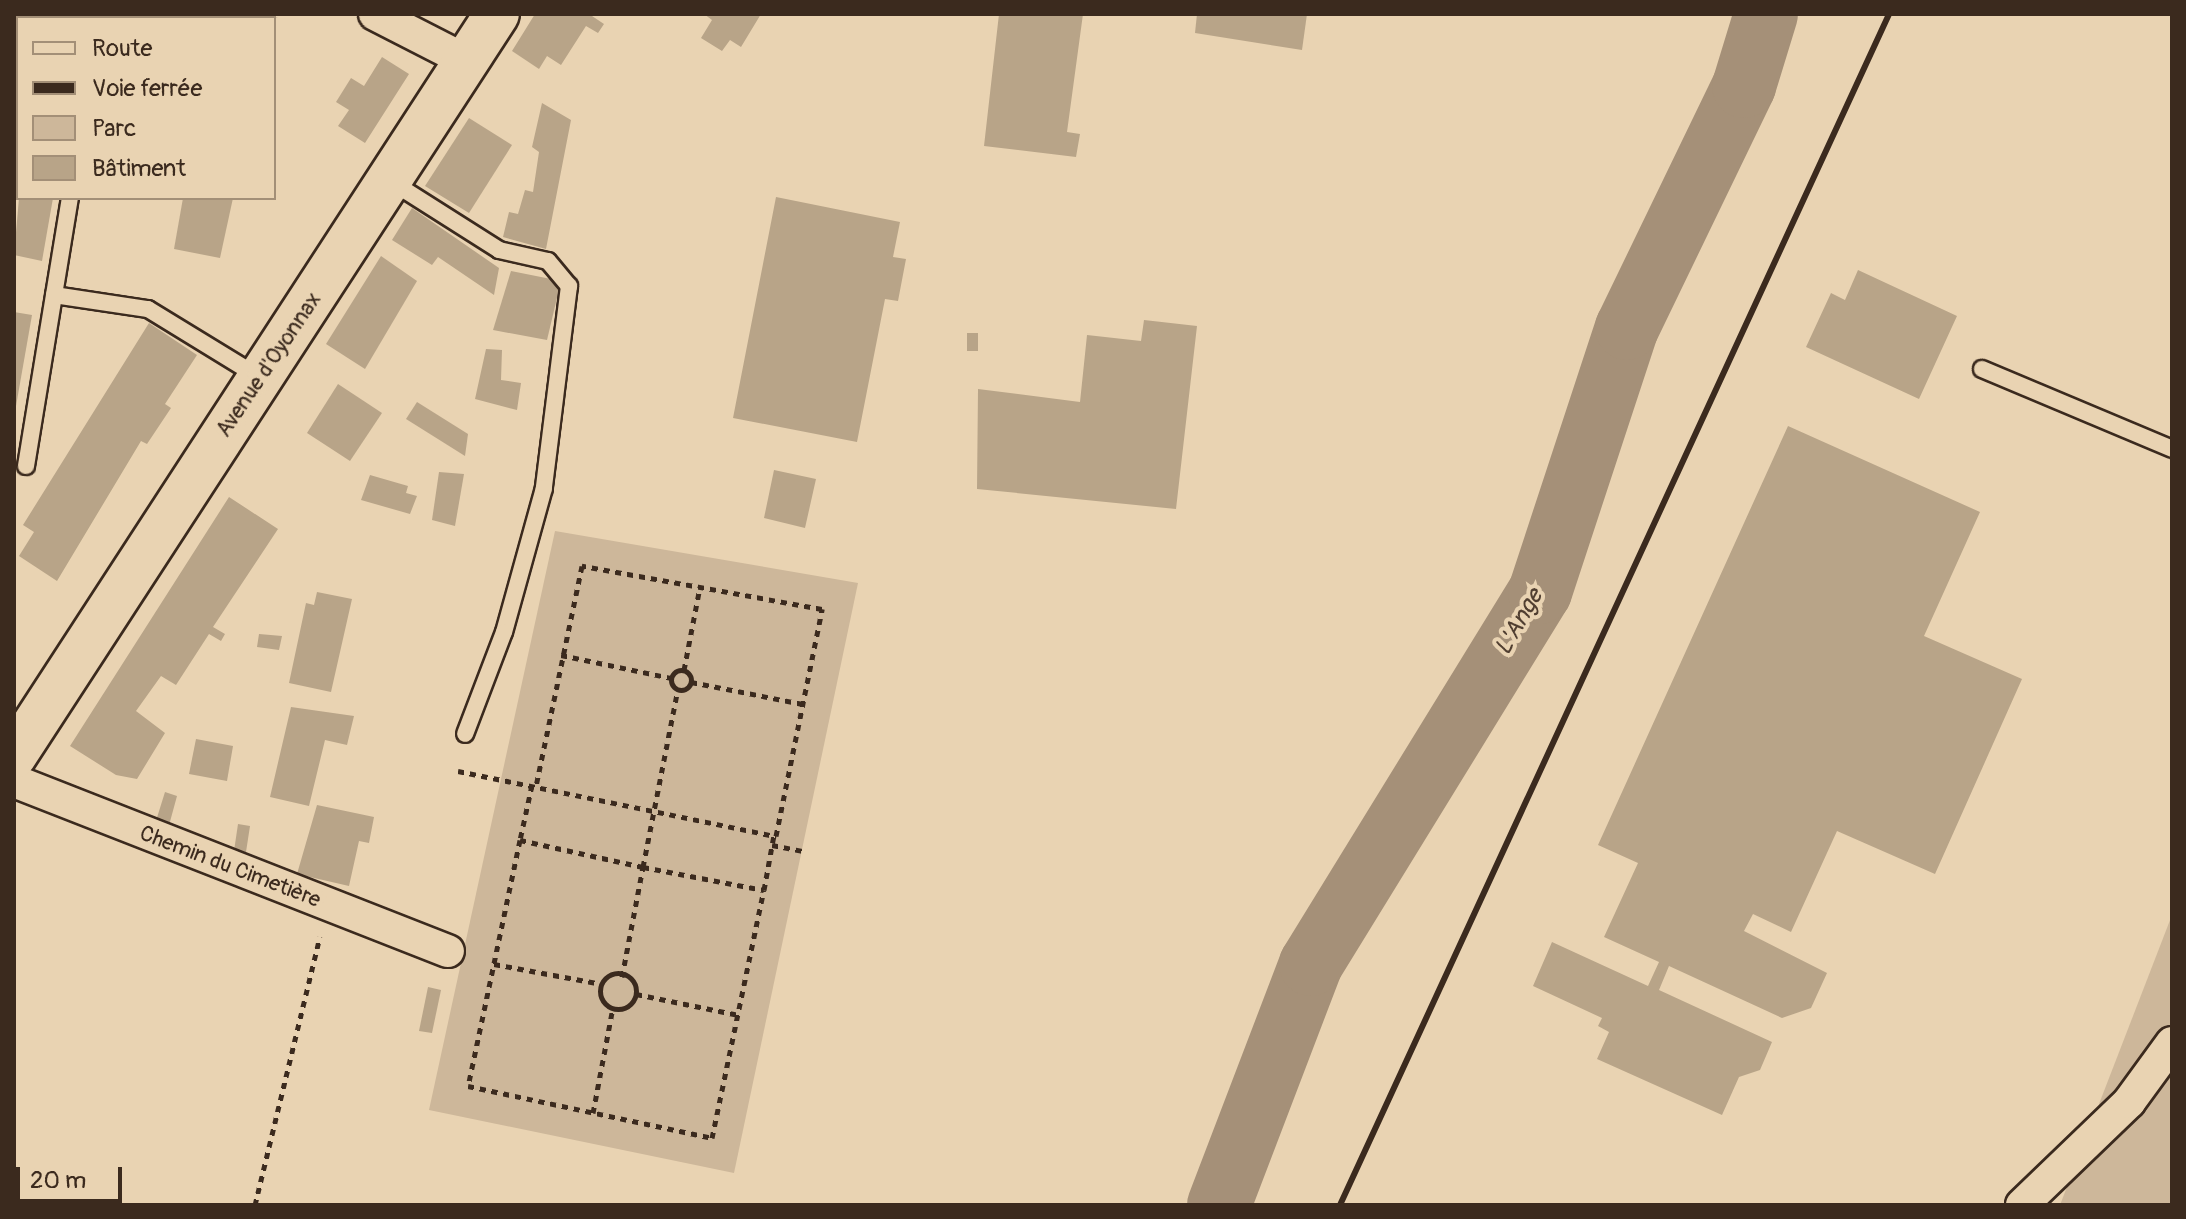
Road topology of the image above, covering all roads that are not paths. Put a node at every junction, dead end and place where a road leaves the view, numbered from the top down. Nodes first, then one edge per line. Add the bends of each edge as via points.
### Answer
1 (375, 14) edge
2 (497, 14) edge
3 (467, 61) junction
4 (390, 181) junction
5 (70, 200) edge
6 (54, 295) junction
7 (1982, 369) dead end
8 (264, 380) junction
9 (2172, 449) edge
10 (26, 466) dead end
11 (465, 734) dead end
12 (19, 739) edge
13 (14, 781) edge
14 (433, 941) dead end
15 (2172, 1043) edge
16 (2022, 1205) edge

1 - 3 street
2 - 3 main road, Avenue d'Oyonnax
3 - 4 main road, Avenue d'Oyonnax
4 - 8 main road, Avenue d'Oyonnax
4 - 11 lane via 499,250 548,261 569,286 544,488 504,632
5 - 6 lane
6 - 8 lane via 148,309
6 - 10 lane
7 - 9 lane
8 - 12 main road, Avenue d'Oyonnax via 201,462
13 - 14 street, Chemin du Cimetière
15 - 16 street via 2129,1102

